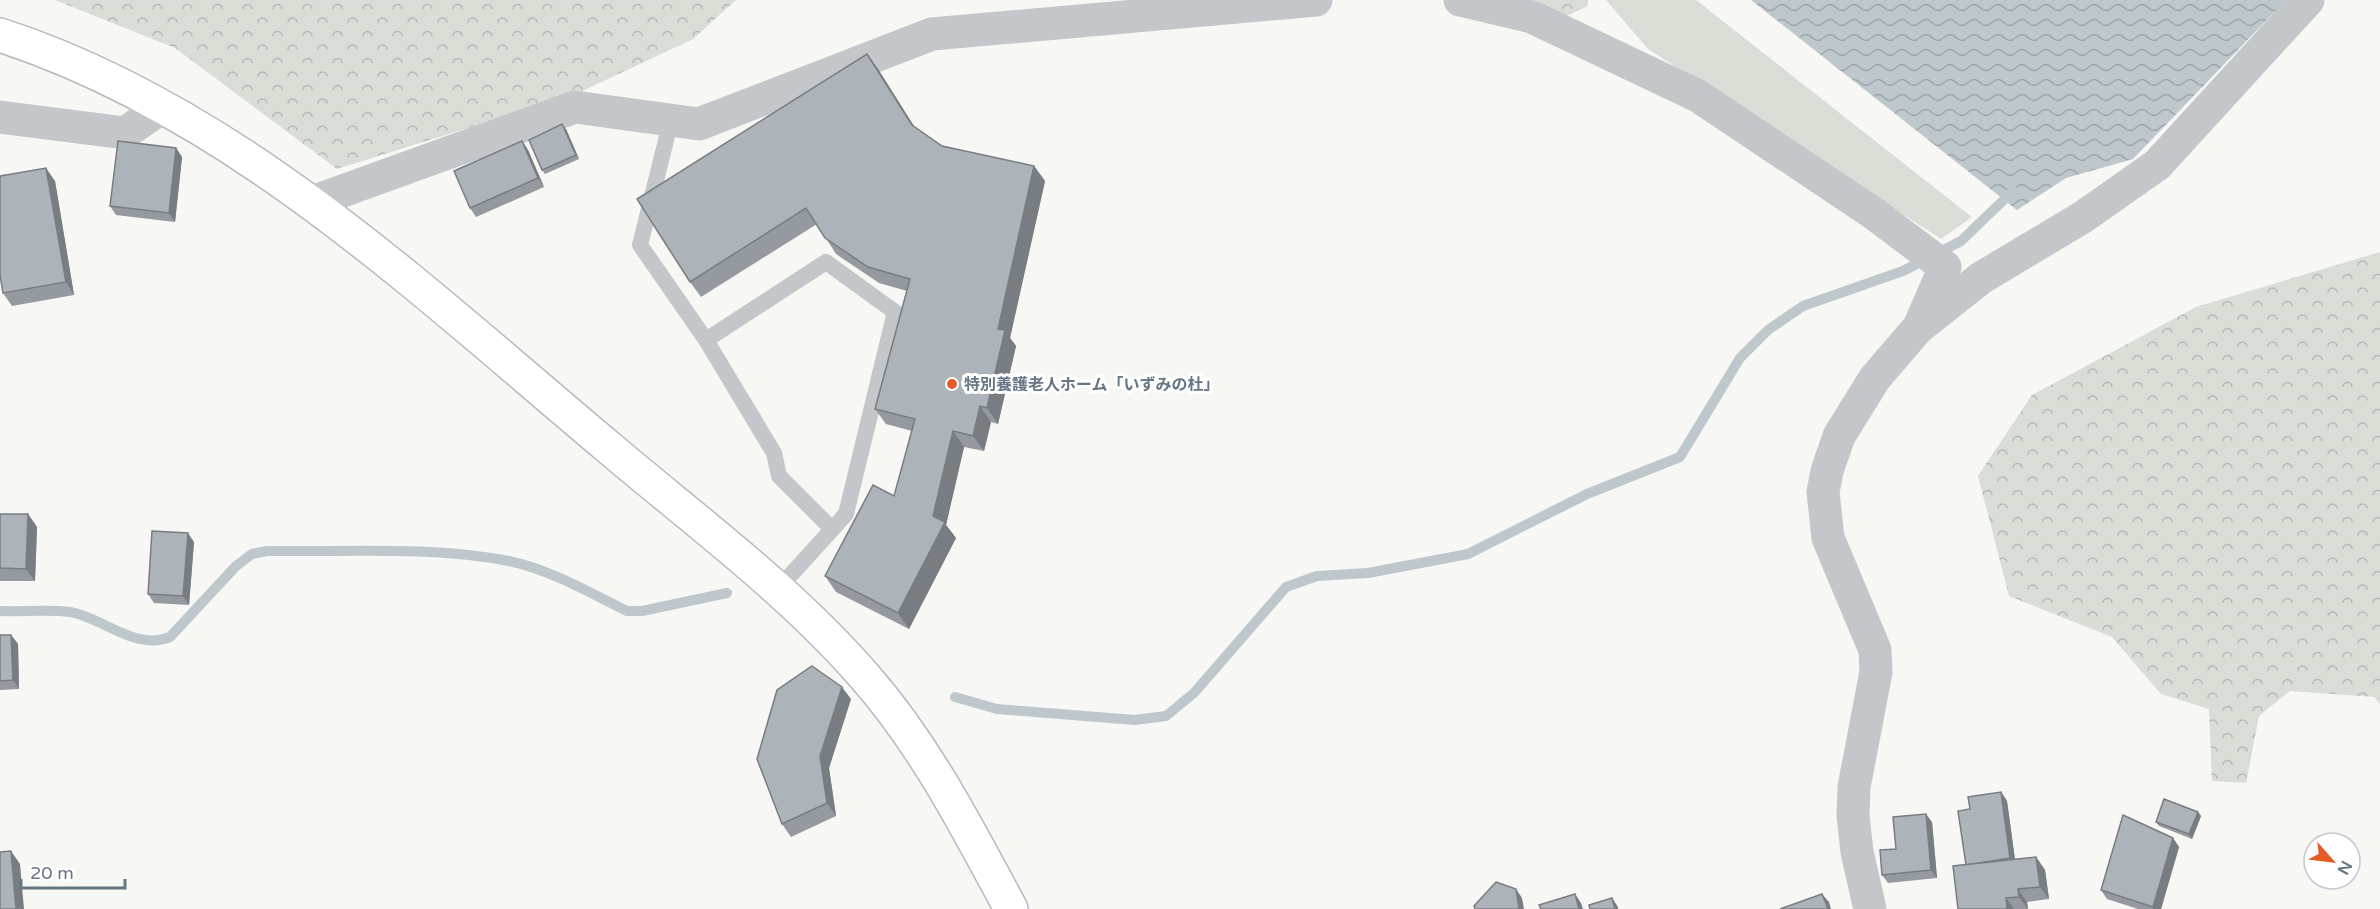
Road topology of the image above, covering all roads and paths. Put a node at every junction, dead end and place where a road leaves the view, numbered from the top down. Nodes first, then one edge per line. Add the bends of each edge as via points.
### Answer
1 (1316, 0) edge
2 (1460, 0) edge
3 (2308, 0) edge
4 (0, 35) edge
5 (161, 108) junction
6 (0, 117) edge
7 (671, 120) junction
8 (312, 202) junction
9 (1918, 328) junction
10 (706, 340) junction
11 (832, 529) junction
12 (777, 590) junction
13 (1011, 909) edge
14 (1869, 909) edge

1 - 7 street via 932,34 699,124
2 - 9 street via 1532,17 1698,96 1873,213 1946,267
3 - 9 street via 2157,165 2083,217 1981,278
4 - 5 street via 90,69
5 - 6 street via 125,133
5 - 8 street
7 - 8 street via 574,107
7 - 10 lane via 640,245
8 - 12 street
9 - 14 street via 1875,378 1839,436 1823,492 1828,538 1875,650 1876,672 1854,787 1853,815
10 - 11 lane via 774,453 779,476
10 - 11 lane via 826,262 895,312 846,514
11 - 12 lane
12 - 13 street via 865,676 902,722 955,804

